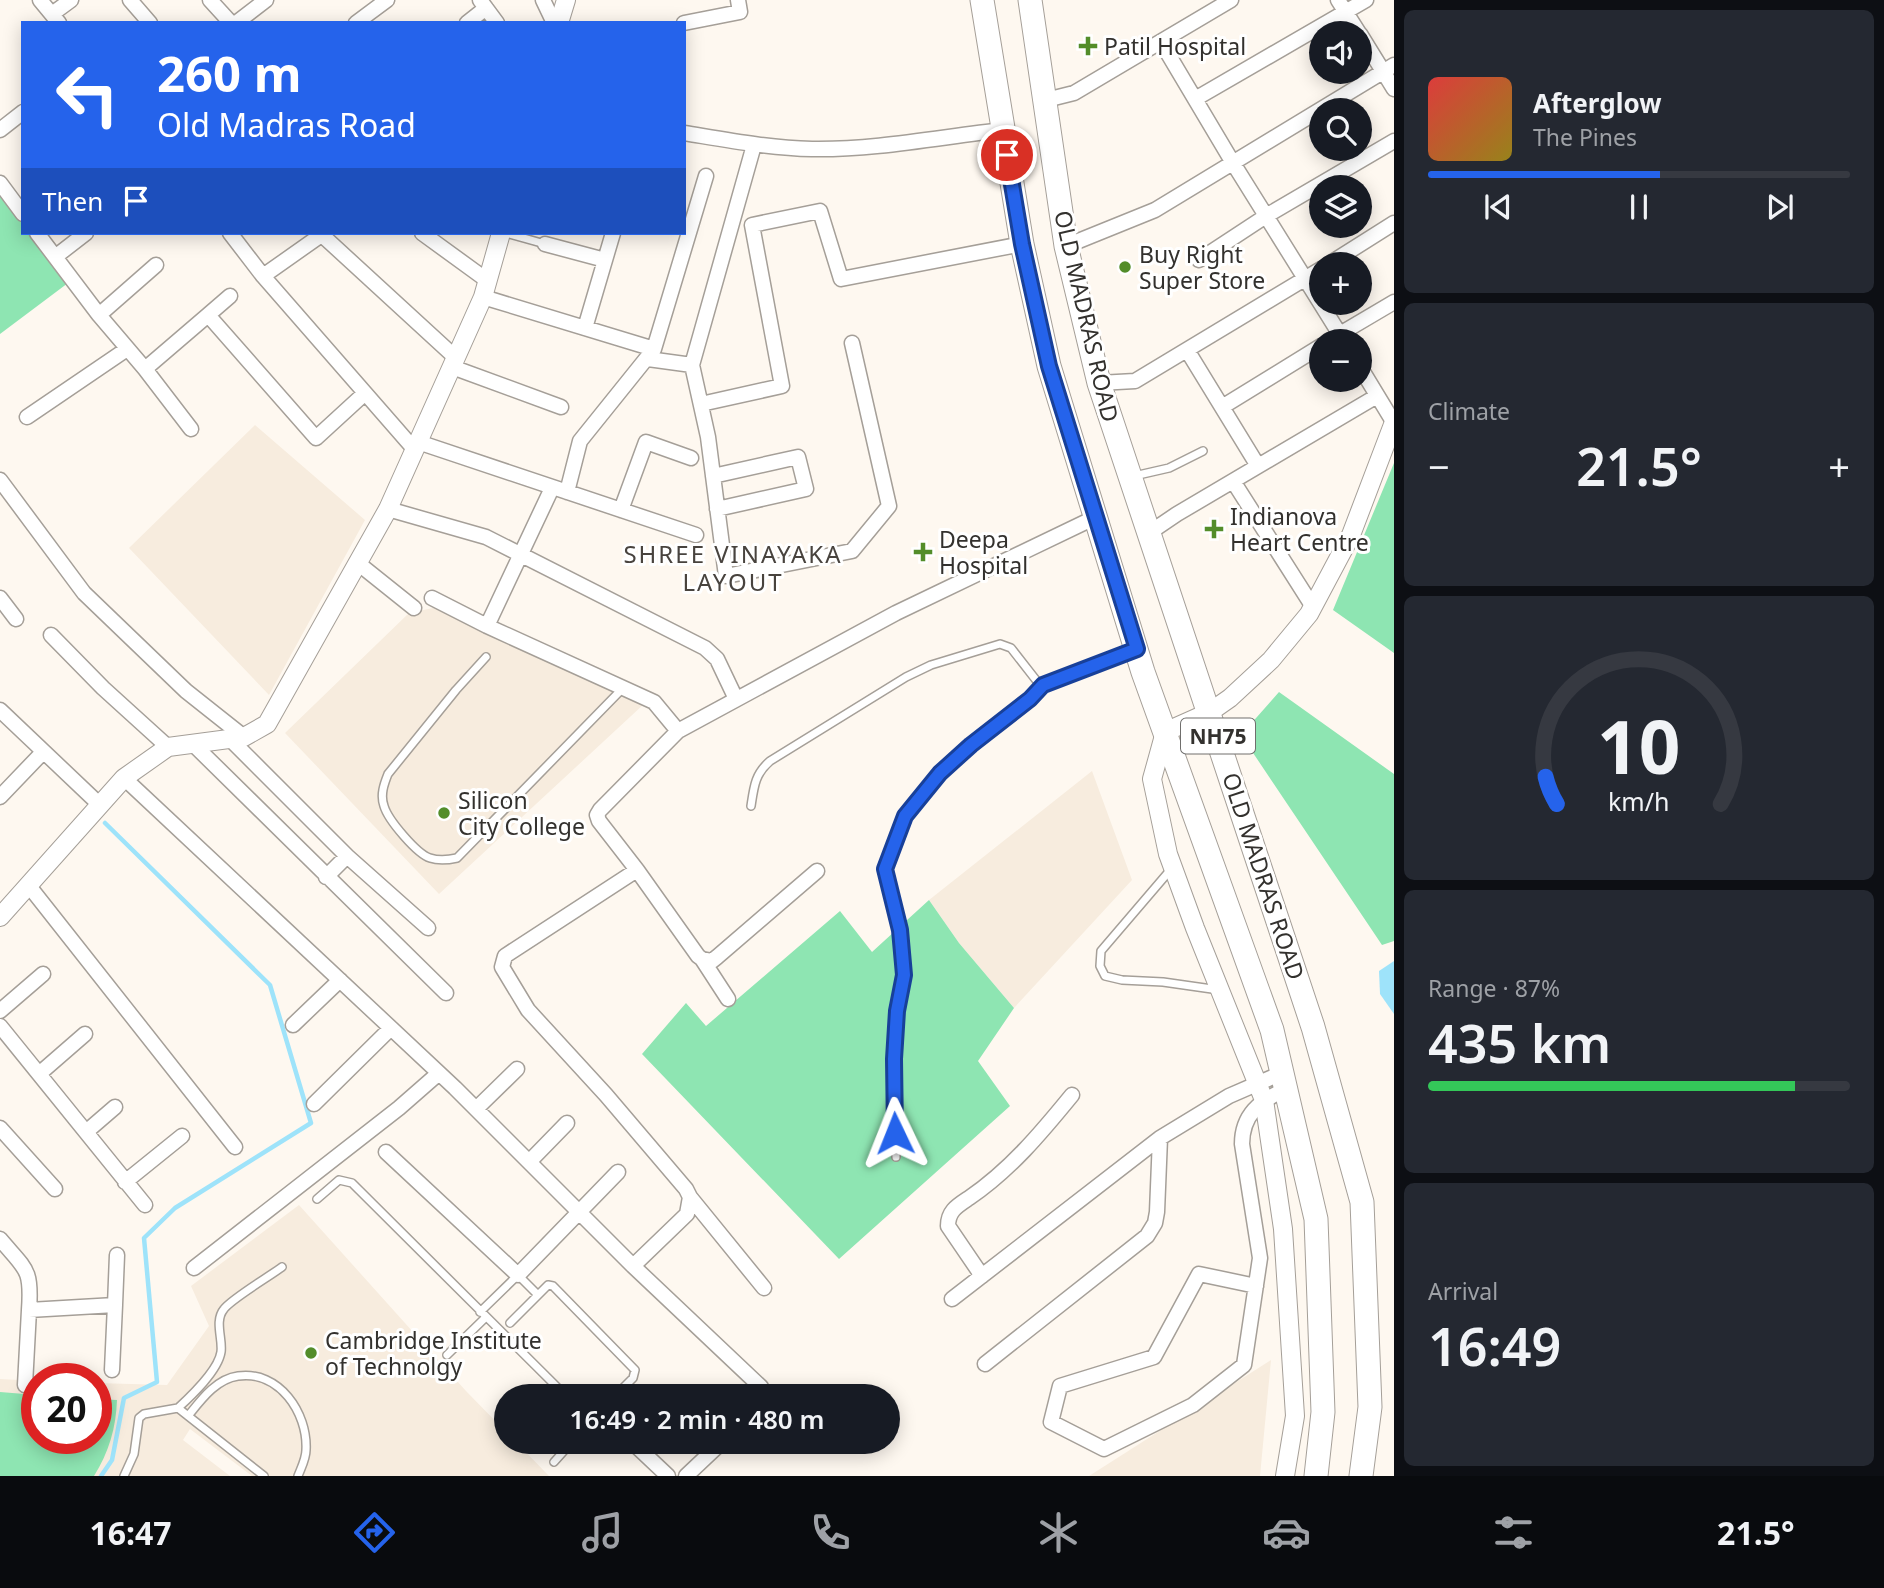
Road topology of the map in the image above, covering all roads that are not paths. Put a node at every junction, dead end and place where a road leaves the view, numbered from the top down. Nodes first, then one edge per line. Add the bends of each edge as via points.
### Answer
1 (40, 0) edge
2 (71, 0) edge
3 (130, 0) edge
4 (210, 0) edge
5 (267, 0) edge
6 (387, 0) edge
7 (543, 0) edge
8 (566, 0) edge
9 (738, 0) edge
10 (982, 0) edge
11 (1030, 0) edge
12 (1231, 0) edge
13 (1338, 0) edge
14 (1366, 0) edge
15 (483, 4) edge
16 (1346, 13) junction
17 (56, 18) edge
18 (148, 21) edge
19 (229, 21) edge
20 (239, 21) edge
21 (359, 21) edge
22 (469, 21) edge
23 (496, 21) edge
24 (553, 21) edge
25 (560, 21) edge
26 (1351, 21) edge
27 (686, 23) edge
28 (1161, 42) junction
29 (1372, 49) edge
30 (1389, 68) edge
31 (1394, 89) edge
32 (1195, 99) junction
33 (1046, 100) junction
34 (21, 114) edge
35 (0, 130) edge
36 (1003, 130) junction
37 (686, 133) edge
38 (1394, 141) edge
39 (754, 145) junction
40 (1233, 163) junction
41 (706, 176) dead end
42 (0, 183) edge
43 (18, 198) edge
44 (690, 207) edge
45 (1266, 216) junction
46 (1394, 223) edge
47 (38, 235) edge
48 (83, 235) edge
49 (232, 235) edge
50 (322, 235) edge
51 (324, 235) edge
52 (424, 235) edge
53 (502, 235) edge
54 (511, 235) edge
55 (612, 235) edge
56 (683, 235) edge
57 (545, 244) joint
58 (1022, 244) junction
59 (1066, 246) junction
60 (1348, 252) edge
61 (55, 257) junction
62 (605, 260) junction
63 (1199, 260) dead end
64 (156, 265) dead end
65 (263, 276) junction
66 (1309, 276) edge
67 (1306, 278) junction
68 (485, 289) junction
69 (230, 296) dead end
70 (1394, 302) edge
71 (99, 315) junction
72 (208, 315) junction
73 (585, 328) junction
74 (1332, 329) edge
75 (1352, 329) edge
76 (852, 343) dead end
77 (127, 349) junction
78 (1187, 350) junction
79 (1309, 353) edge
80 (651, 354) junction
81 (454, 363) junction
82 (692, 365) junction
83 (145, 369) junction
84 (1099, 383) junction
85 (1372, 387) edge
86 (364, 394) junction
87 (1377, 396) junction
88 (701, 404) junction
89 (561, 407) dead end
90 (1222, 407) junction
91 (27, 417) dead end
92 (1394, 422) edge
93 (191, 429) dead end
94 (416, 446) junction
95 (1203, 451) dead end
96 (691, 458) dead end
97 (1258, 466) junction
98 (713, 476) junction
99 (1130, 477) junction
100 (0, 480) edge
101 (1233, 481) junction
102 (559, 490) junction
103 (388, 509) junction
104 (717, 509) junction
105 (621, 510) junction
106 (1096, 517) junction
107 (1149, 533) junction
108 (696, 535) dead end
109 (521, 555) junction
110 (359, 564) junction
111 (432, 597) dead end
112 (0, 598) edge
113 (1313, 607) junction
114 (414, 608) dead end
115 (16, 619) dead end
116 (487, 626) junction
117 (51, 635) dead end
118 (1137, 649) junction
119 (486, 657) dead end
120 (1043, 685) junction
121 (624, 688) junction
122 (736, 699) junction
123 (0, 710) edge
124 (1210, 712) junction
125 (678, 731) junction
126 (1165, 732) junction
127 (238, 739) junction
128 (193, 744) junction
129 (168, 747) junction
130 (43, 752) junction
131 (124, 778) junction
132 (0, 797) edge
133 (100, 805) junction
134 (751, 806) dead end
135 (347, 856) junction
136 (1173, 867) junction
137 (638, 870) junction
138 (817, 871) dead end
139 (326, 877) junction
140 (29, 886) junction
141 (3, 906) edge
142 (428, 928) dead end
143 (702, 959) junction
144 (43, 974) dead end
145 (340, 980) junction
146 (1220, 990) junction
147 (446, 993) dead end
148 (728, 999) dead end
149 (0, 1011) edge
150 (293, 1025) dead end
151 (0, 1026) edge
152 (391, 1028) junction
153 (85, 1034) dead end
154 (517, 1069) dead end
155 (439, 1073) junction
156 (39, 1074) junction
157 (1284, 1081) junction
158 (1260, 1092) junction
159 (1072, 1095) dead end
160 (314, 1104) dead end
161 (115, 1107) dead end
162 (476, 1110) junction
163 (567, 1123) dead end
164 (0, 1128) edge
165 (86, 1132) junction
166 (182, 1136) dead end
167 (1160, 1139) junction
168 (235, 1147) dead end
169 (386, 1152) dead end
170 (897, 1157) dead end
171 (529, 1162) junction
172 (618, 1172) dead end
173 (125, 1182) junction
174 (55, 1189) dead end
175 (690, 1197) junction
176 (317, 1199) dead end
177 (145, 1205) dead end
178 (581, 1212) junction
179 (0, 1239) edge
180 (117, 1255) dead end
181 (633, 1266) junction
182 (282, 1267) dead end
183 (194, 1268) dead end
184 (518, 1275) junction
185 (982, 1276) junction
186 (1256, 1286) junction
187 (764, 1288) dead end
188 (537, 1294) junction
189 (952, 1299) dead end
190 (115, 1305) junction
191 (29, 1310) junction
192 (482, 1315) junction
193 (510, 1323) dead end
194 (447, 1355) dead end
195 (26, 1363) edge
196 (985, 1364) dead end
197 (112, 1370) dead end
198 (554, 1384) edge
199 (627, 1384) edge
200 (758, 1384) edge
201 (178, 1408) junction
202 (188, 1416) junction
203 (561, 1454) edge
204 (645, 1454) edge
205 (709, 1454) edge
206 (554, 1462) dead end
207 (124, 1476) edge
208 (264, 1476) edge
209 (298, 1476) edge
210 (668, 1476) edge
211 (686, 1476) edge
212 (1285, 1476) edge
213 (1316, 1476) edge
214 (1361, 1476) edge

1 - 17 street
2 - 17 street
3 - 18 street
4 - 19 street
5 - 20 street
6 - 21 street
7 - 24 street
8 - 25 street
9 - 27 street via 740,12
10 - 36 highway, OLD MADRAS ROAD / NH75
11 - 33 highway, OLD MADRAS ROAD / NH75
12 - 28 street
13 - 16 street
14 - 16 street
15 - 22 street
15 - 23 street
16 - 26 street
16 - 32 street
28 - 32 street
28 - 33 street via 1074,93
29 - 30 street
30 - 31 street
30 - 40 street
32 - 40 street
33 - 59 highway, OLD MADRAS ROAD / NH75
34 - 35 street
36 - 39 street via 854,147
36 - 58 highway, OLD MADRAS ROAD / NH75
37 - 39 street
38 - 45 street
39 - 82 street
40 - 45 street
40 - 59 street via 1156,210
41 - 44 street
42 - 43 street
45 - 63 street
45 - 67 street
46 - 60 street
47 - 61 street
48 - 61 street
49 - 65 street
50 - 65 street
51 - 81 street
52 - 68 street
53 - 68 street
54 - 57 lane
55 - 62 street
56 - 80 street
57 - 62 street
58 - 88 street via 841,279 820,211 752,225 782,386
58 - 106 highway, OLD MADRAS ROAD / NH75 via 1049,366
59 - 84 highway, OLD MADRAS ROAD / NH75
61 - 71 street
62 - 73 street
64 - 71 street
65 - 86 street
66 - 67 street
67 - 74 street
67 - 78 street
68 - 73 street
68 - 81 street
69 - 72 street
70 - 75 street
71 - 77 street
72 - 83 street
72 - 86 street via 316,438
73 - 80 street
76 - 104 street via 889,506 852,551 726,576
77 - 83 street
77 - 91 street
78 - 84 street via 1135,381
78 - 90 street
79 - 90 street
80 - 82 street
80 - 102 street via 580,441
81 - 89 street
81 - 94 street
82 - 88 street
83 - 93 street
84 - 99 highway, OLD MADRAS ROAD / NH75
85 - 87 street
86 - 94 street
87 - 92 street
87 - 97 street
88 - 98 street
90 - 97 street
92 - 113 street via 1351,535
94 - 102 street
94 - 103 street
95 - 99 lane via 1169,468
96 - 105 street via 646,442
97 - 101 street
98 - 104 street
98 - 104 street via 797,457 806,489
99 - 107 highway, OLD MADRAS ROAD / NH75
100 - 127 street via 85,593
101 - 107 street
101 - 113 street
102 - 105 street
102 - 109 street
103 - 109 street via 486,537
103 - 110 street
105 - 108 street
106 - 118 highway, OLD MADRAS ROAD / NH75
106 - 122 street via 896,612
107 - 124 highway, OLD MADRAS ROAD / NH75
109 - 116 street
109 - 122 street via 711,651
110 - 114 street
110 - 127 street via 267,724
111 - 116 street
112 - 115 street
113 - 124 street via 1271,660
116 - 121 street
117 - 129 street
118 - 120 lane
118 - 126 highway, OLD MADRAS ROAD / NH75
119 - 121 lane via 388,774 382,789 383,805 395,826 427,857 457,858
120 - 134 lane via 1006,645 930,665 770,761 755,779
120 - 170 lane via 940,773 905,816 885,869 900,930 904,975 893,1084
121 - 125 street via 654,702
122 - 125 street
123 - 130 street
124 - 126 street
124 - 214 highway, OLD MADRAS ROAD / NH75 via 1313,1027 1362,1202 1370,1407
125 - 137 street via 597,815
126 - 136 street via 1152,779
126 - 157 highway, OLD MADRAS ROAD / NH75 via 1272,1030
127 - 128 street
127 - 135 street
128 - 129 street
128 - 139 street
129 - 131 street
130 - 132 street
130 - 133 street
131 - 133 street
131 - 145 street
133 - 140 street
135 - 139 street
135 - 142 street
136 - 146 street
136 - 146 lane via 1110,938 1101,951 1100,966 1105,976 1122,980
137 - 143 street
137 - 175 street via 505,956 502,967 528,1010
138 - 143 street via 712,961
139 - 147 street
140 - 141 street
140 - 168 street
143 - 148 street
144 - 149 street
145 - 150 street
145 - 152 street
146 - 158 street
151 - 156 street
152 - 155 street
152 - 160 street
153 - 156 street
154 - 162 street
155 - 162 street
155 - 183 street
156 - 165 street
157 - 158 street
157 - 213 highway, OLD MADRAS ROAD / NH75 via 1316,1219 1323,1412
158 - 167 street via 1229,1096
158 - 186 street via 1242,1130 1259,1245
158 - 212 street via 1283,1229 1296,1416
159 - 185 street via 1027,1149 948,1217 948,1226
161 - 165 street
162 - 171 street
163 - 171 street
164 - 174 street
165 - 173 street
166 - 173 street
167 - 185 street
167 - 196 street via 1157,1212 1147,1236
169 - 184 street
171 - 178 street
172 - 178 street
173 - 177 street
175 - 181 street via 687,1214
175 - 187 street
176 - 192 lane via 339,1180 352,1183
178 - 181 street
178 - 184 street
179 - 191 street via 27,1270
180 - 190 street
181 - 200 street
182 - 201 lane via 223,1309 216,1364
184 - 188 lane
184 - 192 lane
185 - 189 street
186 - 186 street via 1244,1364 1193,1405 1104,1449 1051,1422 1060,1387 1154,1357 1199,1274
188 - 193 lane
188 - 199 lane via 553,1286 635,1370
190 - 191 street
190 - 197 street
191 - 195 street
192 - 194 lane
192 - 198 lane
201 - 202 lane
201 - 207 lane via 144,1413 139,1418 134,1454
202 - 208 lane
202 - 209 lane via 210,1390 236,1376 260,1377 276,1386 301,1415 306,1453
203 - 206 lane
204 - 210 street
205 - 211 street

